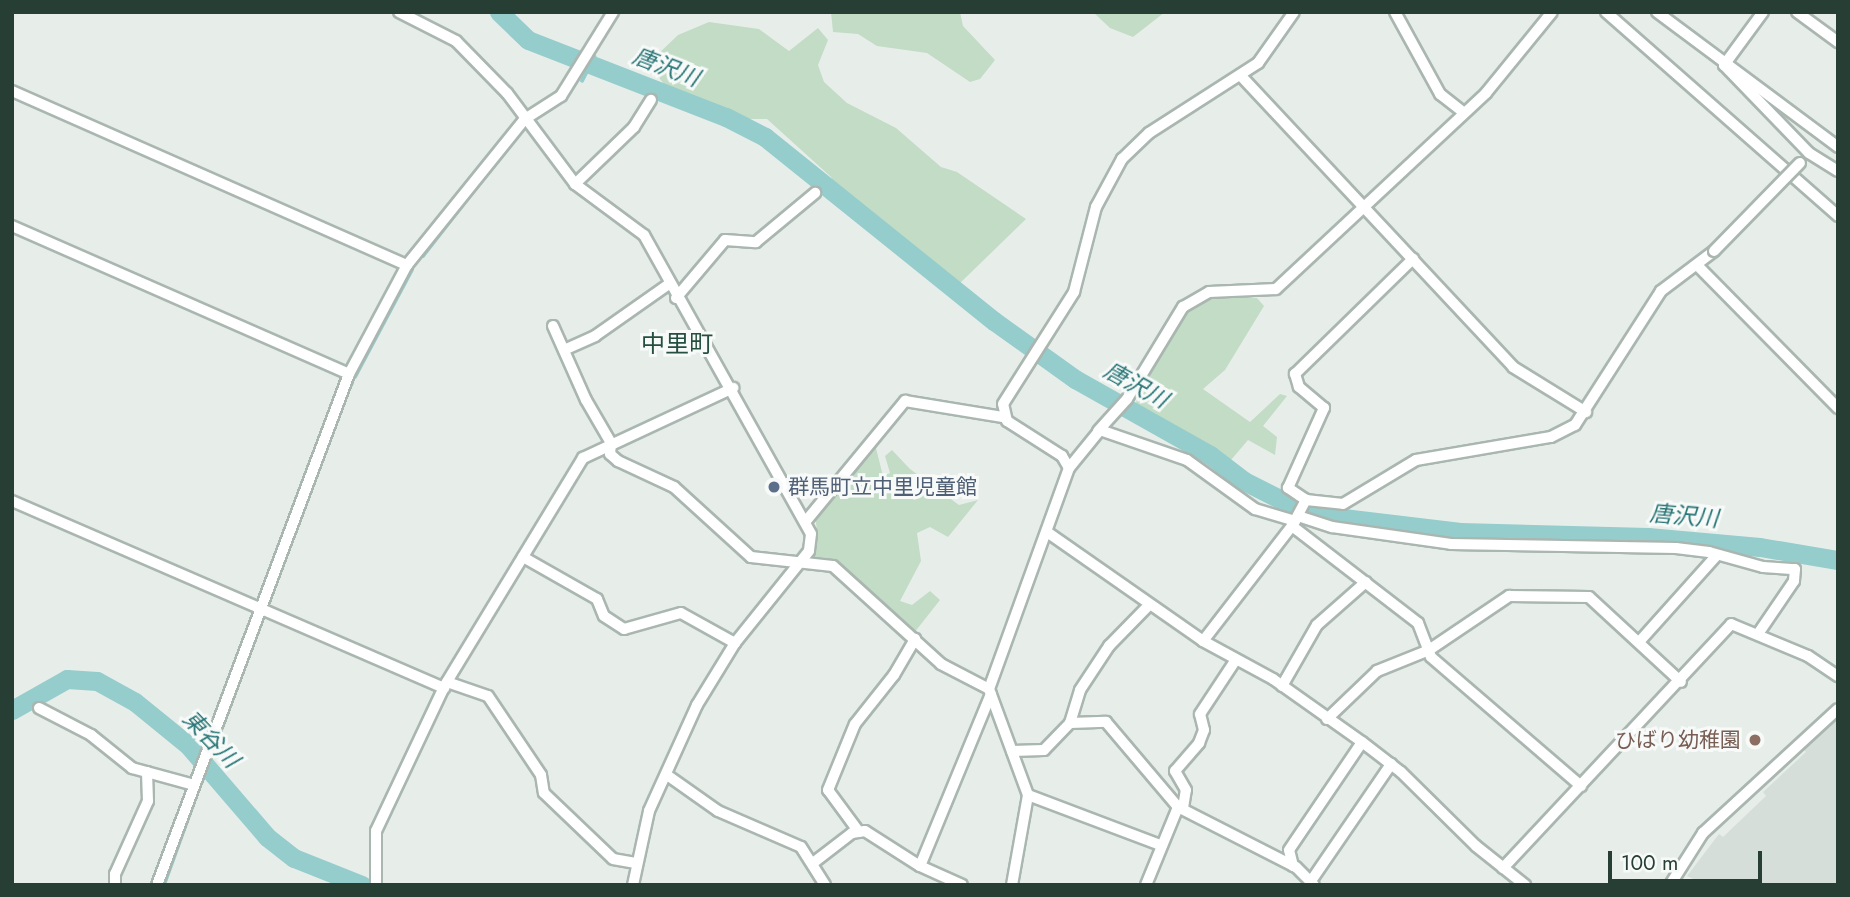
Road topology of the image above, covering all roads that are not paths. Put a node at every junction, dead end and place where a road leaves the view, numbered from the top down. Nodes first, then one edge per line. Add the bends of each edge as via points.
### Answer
1 (399, 12) edge
2 (613, 12) edge
3 (1294, 12) edge
4 (1395, 12) edge
5 (1552, 12) edge
6 (1606, 12) edge
7 (1657, 12) edge
8 (1763, 12) edge
9 (1797, 12) edge
10 (1838, 42) edge
11 (1724, 65) junction
12 (1242, 77) junction
13 (12, 91) edge
14 (651, 100) dead end
15 (1463, 112) junction
16 (525, 119) junction
17 (1838, 147) edge
18 (1809, 153) junction
19 (1838, 171) edge
20 (575, 184) junction
21 (815, 193) dead end
22 (1363, 205) junction
23 (1838, 216) edge
24 (12, 226) edge
25 (1413, 259) junction
26 (407, 265) junction
27 (1697, 265) junction
28 (669, 284) junction
29 (676, 298) junction
30 (553, 326) dead end
31 (564, 350) junction
32 (349, 373) junction
33 (733, 388) junction
34 (1838, 408) edge
35 (1586, 412) junction
36 (1003, 417) junction
37 (1098, 431) junction
38 (611, 443) junction
39 (1069, 468) junction
40 (12, 501) edge
41 (1306, 501) junction
42 (1296, 519) junction
43 (806, 521) junction
44 (1047, 532) junction
45 (1717, 555) junction
46 (523, 557) junction
47 (800, 559) junction
48 (1366, 582) junction
49 (1149, 605) junction
50 (259, 608) junction
51 (1758, 634) junction
52 (915, 639) junction
53 (1203, 641) junction
54 (1639, 642) junction
55 (735, 643) junction
56 (1429, 650) junction
57 (1235, 661) junction
58 (1838, 676) edge
59 (1681, 682) junction
60 (445, 685) junction
61 (1282, 686) junction
62 (990, 692) junction
63 (39, 708) dead end
64 (1838, 709) edge
65 (1327, 719) junction
66 (1070, 723) junction
67 (1362, 743) junction
68 (1012, 751) junction
69 (1391, 764) junction
70 (147, 772) junction
71 (667, 775) junction
72 (195, 782) junction
73 (1581, 786) junction
74 (1028, 795) junction
75 (1181, 807) junction
76 (859, 832) junction
77 (1160, 845) junction
78 (636, 863) junction
79 (813, 863) junction
80 (920, 866) junction
81 (1293, 866) junction
82 (1503, 868) junction
83 (376, 882) edge
84 (1313, 883) edge
85 (115, 885) edge
86 (157, 885) edge
87 (633, 885) edge
88 (825, 885) edge
89 (962, 885) edge
90 (1012, 885) edge
91 (1146, 885) edge
92 (1525, 885) edge
93 (1670, 885) edge

1 - 16 street via 456,41 507,93
2 - 16 street via 561,96
3 - 12 street via 1271,50
4 - 15 street via 1440,94
5 - 15 street via 1486,93
6 - 23 street
7 - 11 street
8 - 11 street
9 - 10 street
11 - 17 street
11 - 18 street
12 - 22 street
12 - 36 street via 1149,133 1122,159 1096,208 1074,292 1003,404
13 - 26 street
14 - 20 street via 634,127
15 - 22 street
16 - 20 street
16 - 26 street
18 - 19 street
18 - 27 street, bridge
20 - 28 street via 644,235
21 - 29 street via 756,242 725,240
22 - 25 street
22 - 37 street via 1276,289 1209,292 1183,307 1127,399
24 - 32 street
25 - 35 street via 1513,367
25 - 41 street via 1295,374 1298,387 1324,408 1289,488
26 - 32 street
27 - 34 street
27 - 35 street via 1661,292
28 - 29 street
28 - 31 street via 595,336
29 - 33 street
30 - 31 street
31 - 38 street
32 - 50 street
33 - 38 street
33 - 43 street
35 - 41 street via 1574,425 1551,437 1416,460 1343,504
36 - 39 street via 1062,456
36 - 43 street via 905,401
37 - 39 street
37 - 42 street via 1187,460 1255,509
38 - 46 street via 583,458
38 - 47 street via 610,454 618,461 674,487 751,557
39 - 44 street
40 - 50 street
41 - 42 street
42 - 45 street via 1451,544 1676,548
42 - 48 street
42 - 53 street
43 - 47 street via 811,542
44 - 49 street
44 - 62 street
45 - 51 street via 1796,571
45 - 54 street
46 - 55 street via 597,599 604,616 625,629 681,613
46 - 60 street
47 - 52 street via 833,566
47 - 55 street
48 - 56 street via 1418,623
48 - 61 street via 1317,625
49 - 53 street
49 - 66 street via 1108,646 1080,690
50 - 60 street
50 - 72 street
51 - 58 street via 1808,656
51 - 59 street via 1731,624
52 - 62 street via 947,668
52 - 76 street via 894,675 855,724 828,790
53 - 57 street
54 - 56 street via 1589,597 1521,595 1495,603
54 - 59 street
55 - 71 street via 697,705
56 - 65 street via 1377,671
56 - 73 street
57 - 61 street
57 - 75 street via 1200,714 1204,730 1199,743 1175,771 1185,790
59 - 73 street
60 - 78 street via 488,696 541,775 544,793 613,859
60 - 83 street via 376,831
61 - 65 street
62 - 68 street
62 - 80 street
63 - 70 street via 91,735 132,768
64 - 93 street via 1703,833
65 - 67 street
66 - 68 street via 1044,750
66 - 75 street via 1106,722
67 - 69 street
67 - 81 street via 1289,850
68 - 74 street
69 - 82 street
69 - 84 street
70 - 72 street
70 - 85 street via 149,802 115,874
71 - 78 street via 649,811
71 - 79 street via 718,811 800,847
72 - 86 street
73 - 82 street
74 - 77 street
74 - 90 street
75 - 77 street
75 - 81 street
76 - 79 street
76 - 80 street via 878,836
77 - 91 street
78 - 87 street
79 - 88 street
80 - 89 street
81 - 84 street
82 - 92 street

